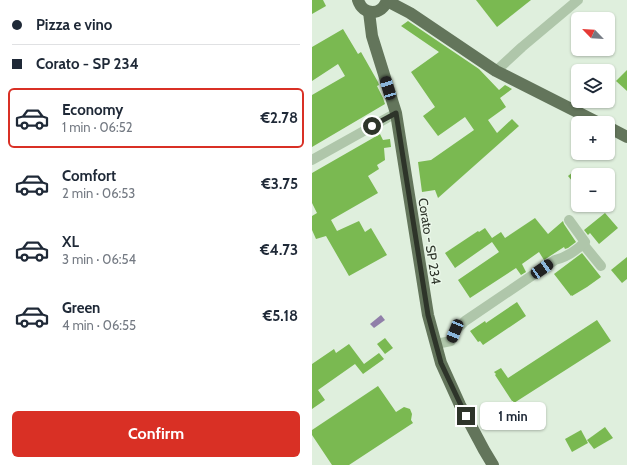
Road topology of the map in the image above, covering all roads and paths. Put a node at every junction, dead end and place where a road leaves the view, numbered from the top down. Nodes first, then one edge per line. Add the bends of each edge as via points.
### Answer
1 (358, 0) edge
2 (578, 0) edge
3 (387, 1) edge
4 (369, 12) junction
5 (496, 71) junction
6 (396, 113) junction
7 (585, 116) edge
8 (615, 131) edge
9 (627, 137) edge
10 (312, 160) edge
11 (569, 220) dead end
12 (583, 244) junction
13 (601, 266) dead end
14 (436, 344) junction
15 (493, 465) edge

1 - 4 main road via 360,6
2 - 5 street
3 - 4 main road via 380,10
3 - 5 main road via 410,13
4 - 6 main road, Corato - SP 234 via 372,36
5 - 7 main road
6 - 10 street
6 - 14 main road, Corato - SP 234 via 428,315
8 - 9 main road
11 - 12 street via 585,242
12 - 13 street
12 - 14 street via 573,253 555,260 465,321 455,331 451,341
14 - 15 main road, Corato - SP 234 via 441,363 460,404

